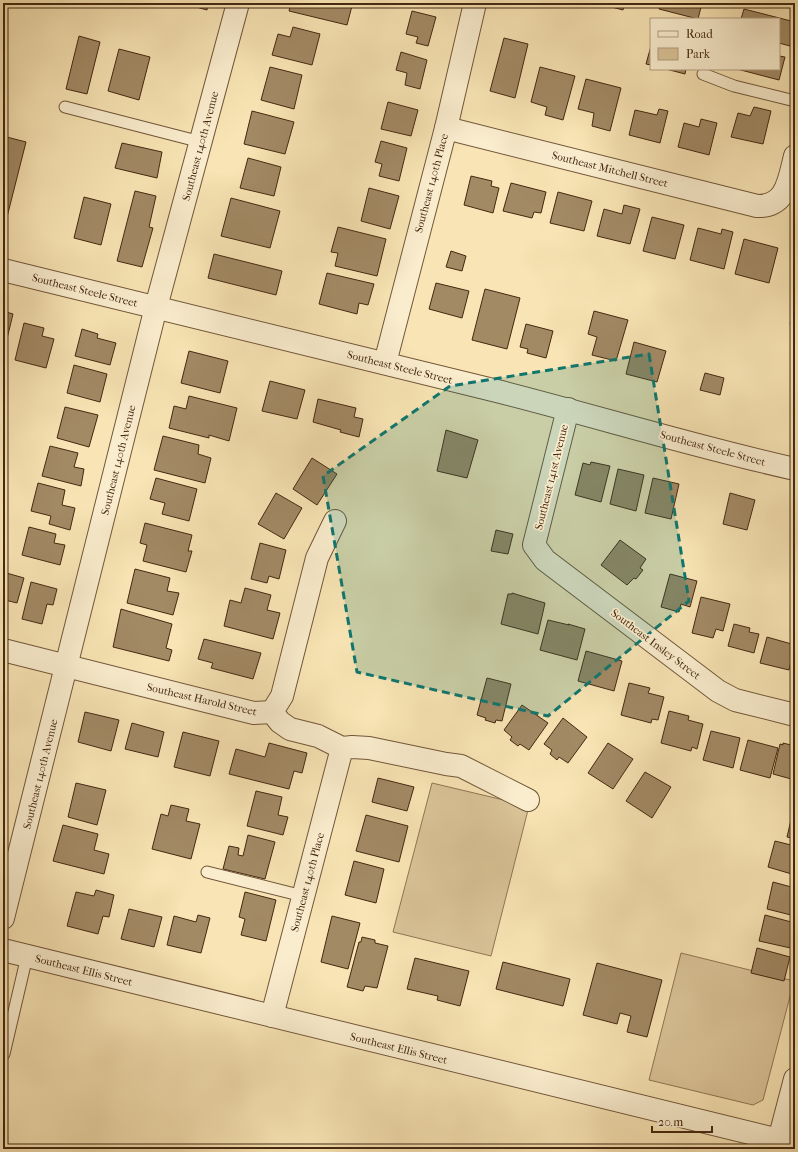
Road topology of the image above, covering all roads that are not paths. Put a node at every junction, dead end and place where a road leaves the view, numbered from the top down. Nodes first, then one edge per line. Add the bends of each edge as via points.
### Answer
1 (238, 3) edge
2 (475, 3) edge
3 (703, 74) dead end
4 (795, 101) edge
5 (65, 107) dead end
6 (446, 128) junction
7 (201, 142) junction
8 (795, 156) edge
9 (3, 270) edge
10 (156, 307) junction
11 (385, 363) junction
12 (568, 409) junction
13 (795, 469) edge
14 (336, 521) dead end
15 (534, 545) joint
16 (3, 650) edge
17 (67, 665) junction
18 (272, 712) junction
19 (795, 715) edge
20 (342, 748) junction
21 (528, 800) dead end
22 (207, 872) dead end
23 (304, 896) junction
24 (3, 918) edge
25 (3, 950) edge
26 (27, 956) junction
27 (272, 1016) junction
28 (4, 1054) dead end
29 (795, 1079) edge
30 (787, 1142) edge

1 - 7 street, Southeast 140th Avenue
2 - 6 street, Southeast 140th Place
3 - 4 lane via 744,90
5 - 7 lane
6 - 8 street, Southeast Mitchell Street via 757,206 778,201 785,191
6 - 11 street, Southeast 140th Place
7 - 10 street, Southeast 140th Avenue
9 - 10 street, Southeast Steele Street
10 - 11 street, Southeast Steele Street
10 - 17 street, Southeast 140th Avenue
11 - 12 street, Southeast Steele Street
12 - 13 street, Southeast Steele Street
12 - 15 street, Southeast 141st Avenue
14 - 18 street via 317,558 282,696
15 - 19 street, Southeast Insley Street via 545,560 718,691 735,700
16 - 17 street, Southeast Harold Street
17 - 18 street, Southeast Harold Street via 254,713
17 - 24 street, Southeast 140th Avenue
18 - 20 street, Southeast Harold Street via 290,729 318,736
20 - 21 street, Southeast Harold Street via 369,748 461,766
20 - 23 street, Southeast 140th Place
22 - 23 lane
23 - 27 street, Southeast 140th Place
25 - 26 street, Southeast Ellis Street
26 - 27 street, Southeast Ellis Street
26 - 28 lane
27 - 30 street, Southeast Ellis Street
29 - 30 street

